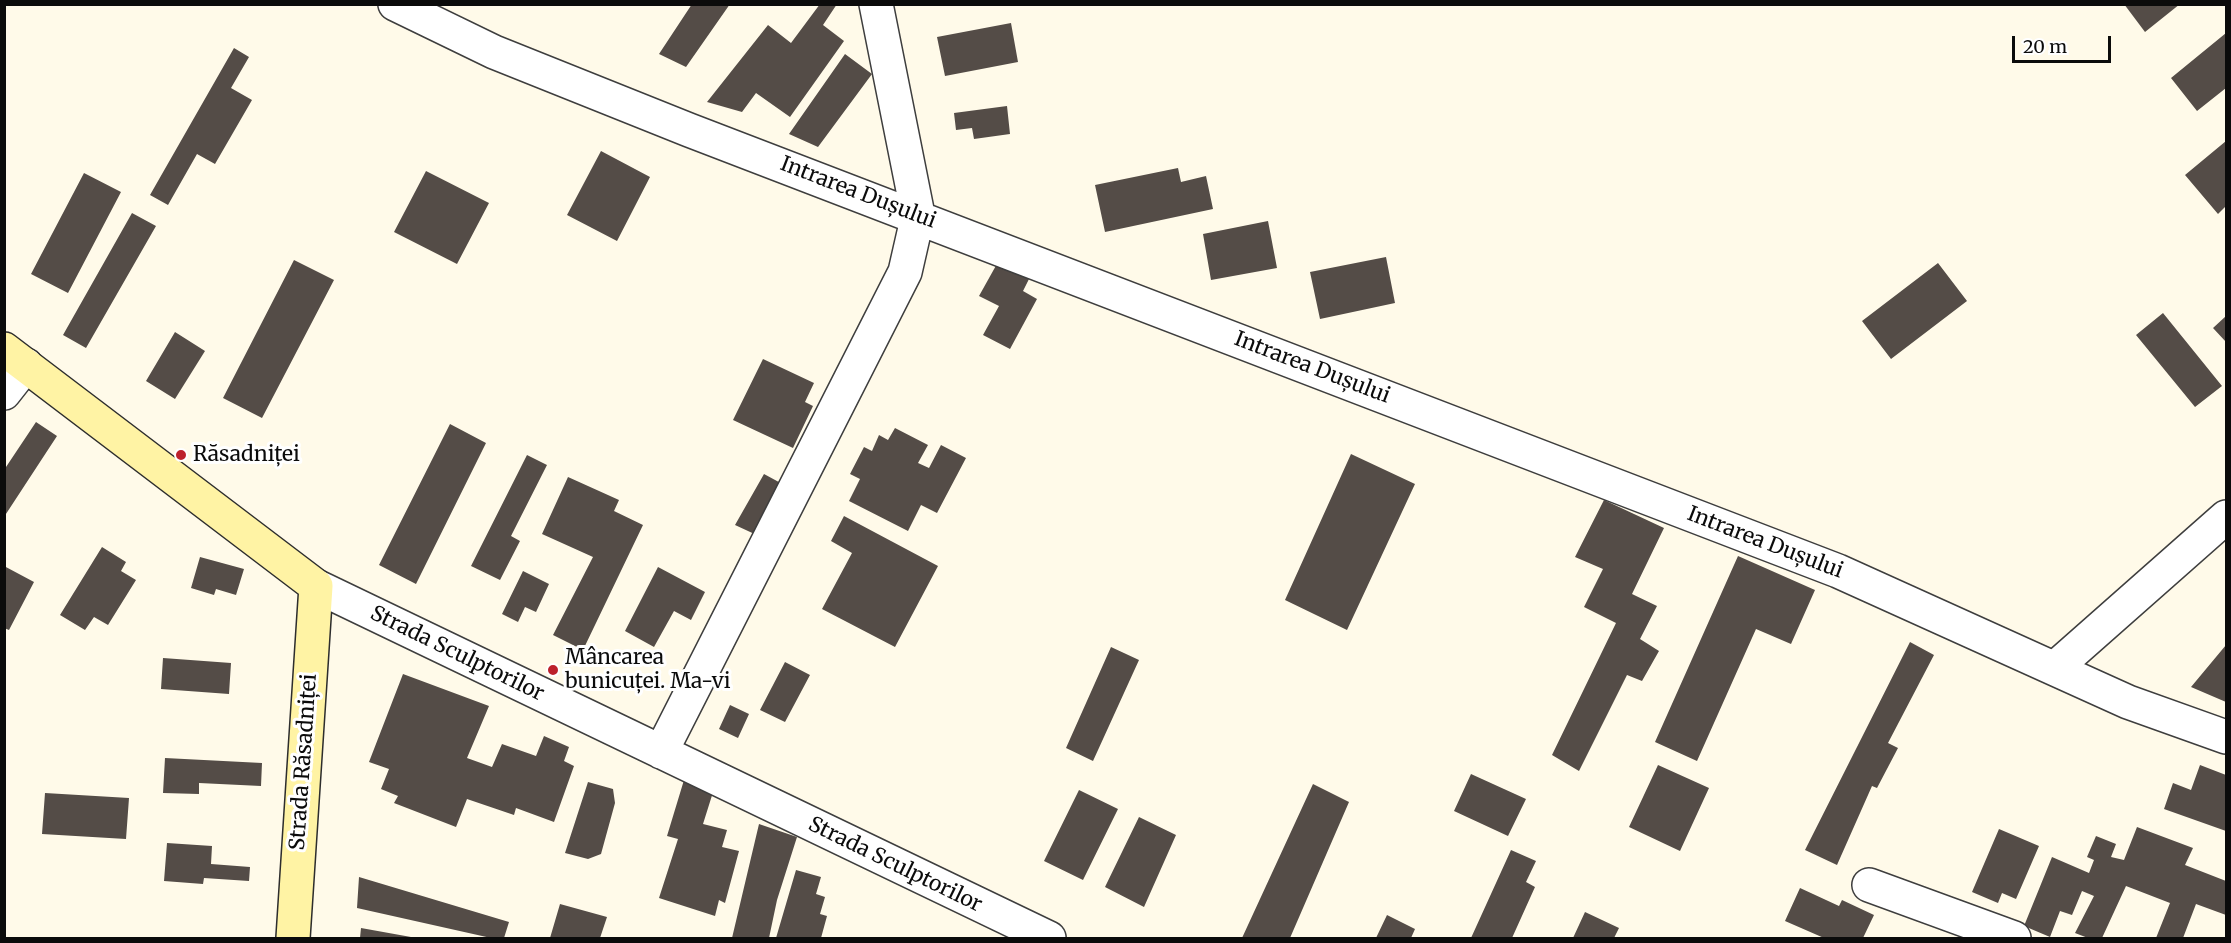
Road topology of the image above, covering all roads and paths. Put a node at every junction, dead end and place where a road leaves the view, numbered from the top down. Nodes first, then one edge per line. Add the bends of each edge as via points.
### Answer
1 (394, 4) edge
2 (876, 4) edge
3 (918, 215) junction
4 (15, 357) edge
5 (4, 393) edge
6 (2226, 517) edge
7 (316, 586) junction
8 (2055, 669) junction
9 (2226, 737) edge
10 (661, 752) junction
11 (1869, 885) dead end
12 (293, 939) edge
13 (1049, 939) edge
14 (2014, 939) edge

1 - 3 street, Intrarea Dușului via 494,52
2 - 3 street
3 - 8 street, Intrarea Dușului via 1839,571
3 - 10 street via 905,272
4 - 5 street
4 - 7 main road, Strada Sculptorilor
6 - 8 street
7 - 10 street, Strada Sculptorilor
7 - 12 main road, Strada Răsadniței
8 - 9 street, Intrarea Dușului via 2128,702
10 - 13 street, Strada Sculptorilor
11 - 14 street

